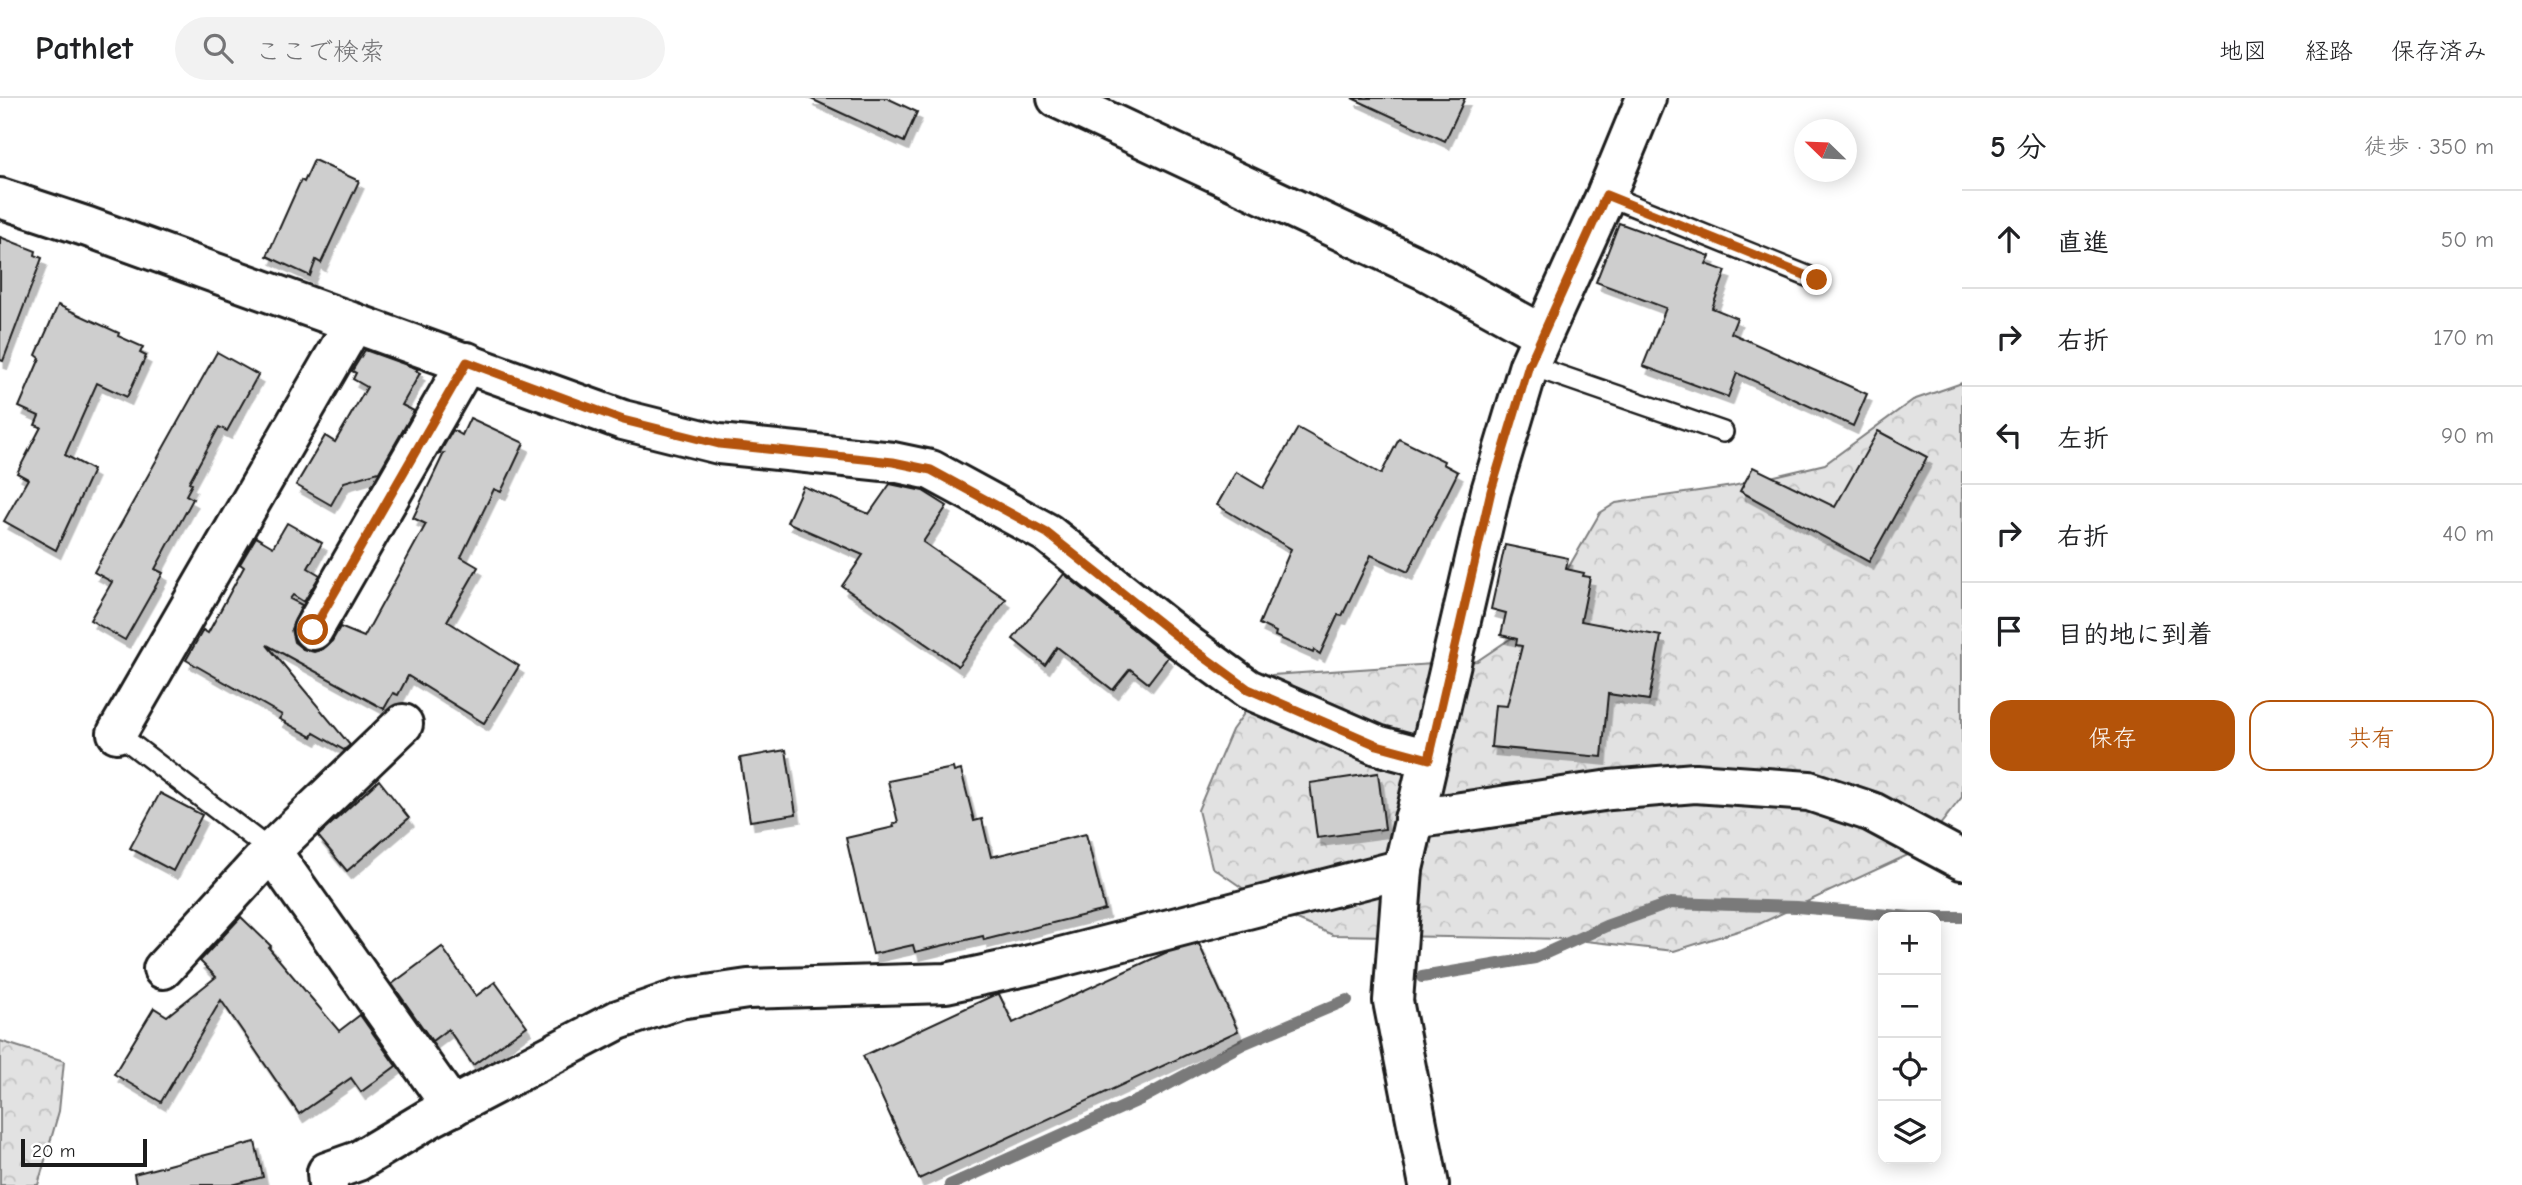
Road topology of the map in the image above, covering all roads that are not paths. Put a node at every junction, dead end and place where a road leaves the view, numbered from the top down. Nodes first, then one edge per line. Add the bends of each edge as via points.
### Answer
1 (1057, 98) edge
2 (1646, 98) edge
3 (1606, 195) junction
4 (0, 198) edge
5 (1817, 280) dead end
6 (354, 323) junction
7 (1535, 350) junction
8 (467, 362) junction
9 (1723, 432) dead end
10 (313, 630) dead end
11 (403, 724) dead end
12 (117, 733) joint
13 (1429, 759) junction
14 (1414, 819) junction
15 (271, 851) junction
16 (1962, 860) edge
17 (1402, 869) junction
18 (163, 969) dead end
19 (452, 1107) junction
20 (328, 1185) edge
21 (1429, 1185) edge

1 - 7 street via 1427,271
2 - 3 street
3 - 5 lane
3 - 7 street
4 - 6 street
6 - 8 street
6 - 12 street
7 - 9 lane
7 - 13 street via 1491,491
8 - 10 street
8 - 13 street via 623,420 719,444 931,470 1047,533 1248,689 1377,745
11 - 15 street
12 - 15 lane
13 - 14 street
14 - 16 street via 1610,790 1695,783 1809,791 1872,811
14 - 17 street
15 - 18 street
15 - 19 street
17 - 19 street via 946,983 748,989 679,999 618,1020
17 - 21 street via 1393,1001
19 - 20 street via 358,1161 327,1172

